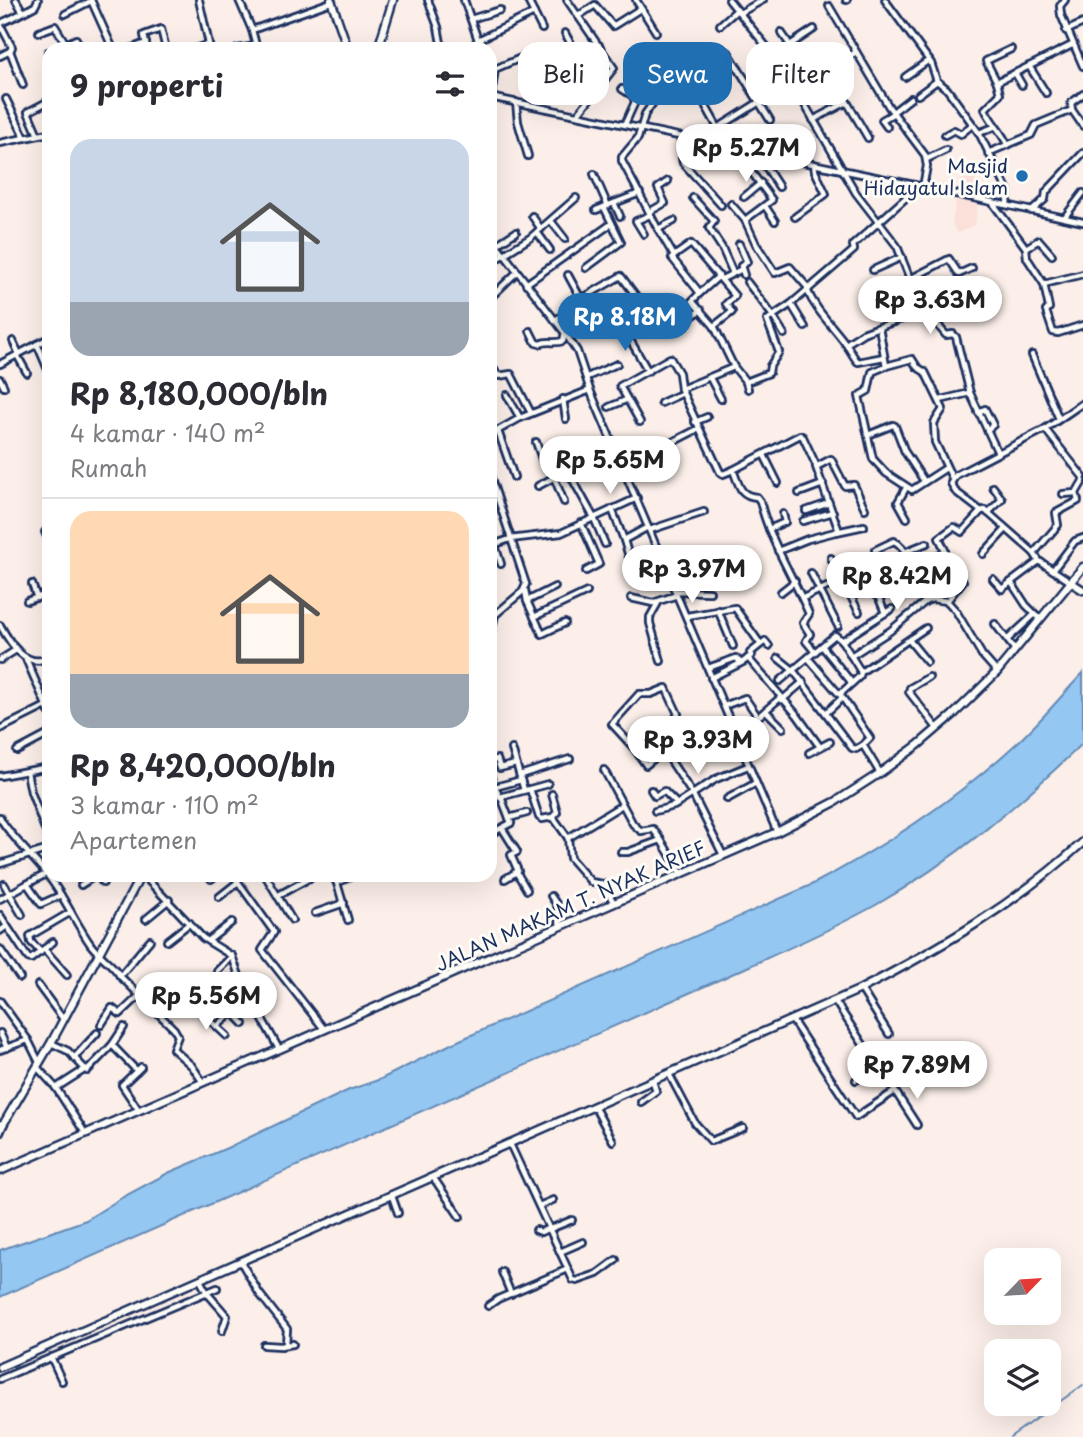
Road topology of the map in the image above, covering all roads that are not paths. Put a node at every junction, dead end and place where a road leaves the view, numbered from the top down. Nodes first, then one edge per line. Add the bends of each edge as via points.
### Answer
1 (16, 0) edge
2 (38, 0) edge
3 (91, 0) edge
4 (200, 0) edge
5 (239, 0) edge
6 (393, 0) edge
7 (428, 0) edge
8 (464, 0) edge
9 (567, 0) edge
10 (763, 0) edge
11 (885, 0) edge
12 (1065, 0) edge
13 (331, 1) edge
14 (528, 1) edge
15 (732, 1) edge
16 (639, 4) edge
17 (829, 6) dead end
18 (500, 10) dead end
19 (23, 12) junction
20 (738, 12) junction
21 (534, 13) junction
22 (65, 14) dead end
23 (578, 16) junction
24 (471, 19) junction
25 (1, 23) edge
26 (1083, 23) edge
27 (720, 25) dead end
28 (542, 29) dead end
29 (814, 29) dead end
30 (252, 30) junction
31 (1066, 31) junction
32 (656, 32) dead end
33 (781, 32) dead end
34 (39, 33) dead end
35 (565, 33) dead end
36 (479, 40) joint
37 (65, 42) edge
38 (110, 42) edge
39 (146, 42) edge
40 (164, 42) edge
41 (209, 42) edge
42 (255, 42) edge
43 (346, 42) edge
44 (380, 42) edge
45 (441, 42) edge
46 (570, 42) edge
47 (596, 42) edge
48 (764, 42) edge
49 (788, 42) edge
50 (794, 42) edge
51 (1072, 45) junction
52 (1011, 49) dead end
53 (10, 51) junction
54 (856, 52) joint
55 (0, 56) edge
56 (518, 58) edge
57 (732, 58) edge
58 (929, 60) junction
59 (497, 66) edge
60 (1029, 66) junction
61 (1083, 66) edge
62 (1015, 73) junction
63 (905, 77) dead end
64 (746, 81) edge
65 (937, 81) junction
66 (996, 82) junction
67 (23, 85) dead end
68 (1022, 85) dead end
69 (622, 89) dead end
70 (1046, 93) dead end
71 (1083, 94) edge
72 (918, 96) dead end
73 (497, 98) edge
74 (911, 98) dead end
75 (6, 99) dead end
76 (516, 102) junction
77 (42, 105) edge
78 (585, 105) edge
79 (650, 105) edge
80 (705, 105) edge
81 (754, 105) edge
82 (761, 105) edge
83 (804, 105) edge
84 (841, 105) edge
85 (849, 105) edge
86 (1072, 110) junction
87 (893, 112) junction
88 (577, 115) junction
89 (769, 120) dead end
90 (813, 120) junction
91 (625, 124) junction
92 (972, 125) junction
93 (1083, 126) edge
94 (641, 127) junction
95 (887, 127) dead end
96 (994, 127) junction
97 (718, 128) junction
98 (979, 133) junction
99 (42, 134) edge
100 (38, 135) junction
101 (945, 135) dead end
102 (25, 138) junction
103 (868, 138) dead end
104 (695, 139) junction
105 (0, 143) edge
106 (721, 144) junction
107 (1007, 144) junction
108 (734, 147) junction
109 (946, 150) dead end
110 (756, 152) junction
111 (988, 153) junction
112 (1083, 153) edge
113 (528, 156) dead end
114 (927, 159) junction
115 (814, 164) junction
116 (844, 170) junction
117 (594, 174) dead end
118 (668, 181) dead end
119 (761, 183) junction
120 (921, 186) junction
121 (779, 187) dead end
122 (640, 193) junction
123 (1083, 193) edge
124 (744, 197) dead end
125 (576, 198) dead end
126 (693, 198) dead end
127 (992, 201) junction
128 (614, 203) junction
129 (731, 204) dead end
130 (721, 205) dead end
131 (1007, 205) junction
132 (765, 206) junction
133 (606, 207) junction
134 (596, 210) dead end
135 (1032, 211) junction
136 (649, 214) junction
137 (532, 216) dead end
138 (620, 216) dead end
139 (795, 217) dead end
140 (1064, 218) junction
141 (745, 220) junction
142 (775, 220) dead end
143 (551, 221) junction
144 (674, 221) dead end
145 (878, 222) junction
146 (1083, 222) edge
147 (611, 224) junction
148 (658, 229) junction
149 (539, 231) junction
150 (516, 232) dead end
151 (644, 234) dead end
152 (565, 239) dead end
153 (497, 244) edge
154 (739, 244) dead end
155 (497, 246) edge
156 (1026, 248) junction
157 (550, 250) dead end
158 (504, 254) junction
159 (1052, 255) dead end
160 (674, 256) junction
161 (902, 257) junction
162 (497, 258) edge
163 (586, 268) dead end
164 (972, 268) dead end
165 (742, 269) junction
166 (873, 270) dead end
167 (517, 272) junction
168 (733, 273) junction
169 (1083, 274) edge
170 (568, 275) dead end
171 (744, 275) dead end
172 (721, 278) junction
173 (910, 279) junction
174 (747, 282) dead end
175 (526, 284) junction
176 (1044, 284) junction
177 (808, 290) junction
178 (497, 291) edge
179 (700, 293) junction
180 (581, 299) junction
181 (639, 300) dead end
182 (791, 304) junction
183 (930, 309) junction
184 (701, 310) junction
185 (774, 316) junction
186 (555, 320) junction
187 (680, 325) dead end
188 (1083, 325) edge
189 (714, 326) junction
190 (805, 327) dead end
191 (879, 327) junction
192 (530, 331) dead end
193 (565, 333) junction
194 (783, 334) dead end
195 (13, 341) dead end
196 (42, 342) edge
197 (37, 344) junction
198 (846, 344) junction
199 (18, 354) junction
200 (1032, 355) dead end
201 (42, 356) edge
202 (884, 357) junction
203 (0, 364) edge
204 (617, 364) dead end
205 (886, 366) junction
206 (734, 367) junction
207 (648, 371) junction
208 (27, 373) dead end
209 (497, 374) edge
210 (587, 377) junction
211 (710, 378) junction
212 (0, 379) edge
213 (746, 382) junction
214 (4, 387) dead end
215 (748, 389) dead end
216 (590, 390) junction
217 (682, 391) junction
218 (970, 393) junction
219 (507, 395) dead end
220 (563, 399) junction
221 (721, 399) dead end
222 (626, 400) junction
223 (940, 400) junction
224 (661, 403) dead end
225 (1083, 404) edge
226 (608, 407) dead end
227 (978, 412) junction
228 (531, 413) junction
229 (708, 417) dead end
230 (520, 418) junction
231 (566, 419) dead end
232 (1059, 419) junction
233 (640, 422) dead end
234 (695, 422) junction
235 (698, 429) junction
236 (1045, 429) junction
237 (987, 430) junction
238 (498, 432) joint
239 (868, 435) junction
240 (536, 442) dead end
241 (646, 445) dead end
242 (656, 451) junction
243 (998, 453) junction
244 (649, 454) junction
245 (764, 455) junction
246 (664, 463) dead end
247 (816, 465) junction
248 (624, 467) junction
249 (946, 468) junction
250 (568, 470) junction
251 (733, 470) junction
252 (514, 477) dead end
253 (554, 477) junction
254 (952, 479) junction
255 (1083, 479) edge
256 (924, 481) junction
257 (778, 483) dead end
258 (823, 484) junction
259 (538, 486) dead end
260 (993, 487) dead end
261 (906, 488) junction
262 (799, 493) dead end
263 (1076, 493) junction
264 (1063, 494) dead end
265 (497, 497) edge
266 (637, 498) junction
267 (564, 502) dead end
268 (829, 503) junction
269 (612, 509) junction
270 (865, 509) dead end
271 (981, 510) junction
272 (806, 511) dead end
273 (704, 512) dead end
274 (833, 512) junction
275 (988, 513) junction
276 (783, 514) dead end
277 (594, 517) junction
278 (907, 517) dead end
279 (803, 522) dead end
280 (581, 523) junction
281 (863, 526) dead end
282 (649, 529) junction
283 (769, 530) junction
284 (1005, 530) junction
285 (835, 532) junction
286 (1083, 538) edge
287 (510, 539) junction
288 (624, 540) junction
289 (927, 543) dead end
290 (497, 544) edge
291 (605, 544) dead end
292 (875, 550) dead end
293 (778, 551) junction
294 (908, 553) junction
295 (1034, 553) junction
296 (983, 554) dead end
297 (497, 556) edge
298 (831, 558) dead end
299 (1039, 561) junction
300 (501, 564) dead end
301 (632, 567) dead end
302 (890, 567) junction
303 (1083, 567) edge
304 (1053, 570) junction
305 (586, 571) dead end
306 (811, 573) dead end
307 (914, 573) junction
308 (873, 575) junction
309 (719, 578) dead end
310 (842, 579) junction
311 (993, 579) dead end
312 (795, 580) junction
313 (963, 581) dead end
314 (1012, 582) junction
315 (898, 583) junction
316 (1072, 583) junction
317 (32, 584) dead end
318 (555, 586) dead end
319 (921, 587) junction
320 (525, 589) junction
321 (1083, 590) edge
322 (819, 591) junction
323 (587, 592) dead end
324 (692, 592) junction
325 (710, 592) dead end
326 (781, 592) dead end
327 (676, 593) junction
328 (42, 596) edge
329 (876, 596) junction
330 (37, 598) junction
331 (631, 598) dead end
332 (803, 598) junction
333 (899, 598) dead end
334 (27, 601) dead end
335 (527, 601) junction
336 (926, 601) junction
337 (947, 601) junction
338 (658, 603) junction
339 (892, 609) dead end
340 (718, 610) junction
341 (497, 611) edge
342 (859, 612) dead end
343 (885, 613) junction
344 (687, 616) junction
345 (534, 617) junction
346 (1037, 617) junction
347 (565, 623) dead end
348 (995, 624) dead end
349 (0, 625) edge
350 (838, 626) dead end
351 (926, 628) dead end
352 (1008, 639) junction
353 (909, 640) junction
354 (842, 641) junction
355 (759, 642) dead end
356 (733, 646) dead end
357 (769, 646) dead end
358 (822, 646) junction
359 (16, 650) junction
360 (1015, 650) junction
361 (815, 652) junction
362 (852, 656) junction
363 (25, 657) junction
364 (748, 658) junction
365 (808, 658) junction
366 (778, 659) dead end
367 (0, 660) edge
368 (42, 661) edge
369 (661, 661) dead end
370 (743, 662) dead end
371 (927, 662) dead end
372 (708, 668) junction
373 (793, 670) junction
374 (861, 672) junction
375 (997, 672) junction
376 (929, 677) dead end
377 (711, 678) junction
378 (780, 681) dead end
379 (803, 682) junction
380 (852, 683) junction
381 (903, 684) dead end
382 (41, 692) edge
383 (909, 692) junction
384 (841, 696) junction
385 (781, 699) junction
386 (724, 706) junction
387 (42, 708) edge
388 (766, 711) junction
389 (826, 713) junction
390 (783, 728) dead end
391 (0, 729) edge
392 (937, 729) junction
393 (42, 738) edge
394 (830, 742) dead end
395 (863, 745) junction
396 (820, 747) junction
397 (512, 749) dead end
398 (18, 751) dead end
399 (665, 752) junction
400 (809, 753) dead end
401 (497, 759) edge
402 (570, 760) dead end
403 (516, 764) junction
404 (748, 766) junction
405 (42, 769) edge
406 (604, 771) dead end
407 (27, 772) junction
408 (880, 773) junction
409 (0, 776) edge
410 (520, 777) junction
411 (756, 783) junction
412 (548, 784) dead end
413 (497, 785) edge
414 (527, 790) junction
415 (651, 790) dead end
416 (497, 792) edge
417 (552, 794) dead end
418 (693, 794) junction
419 (501, 797) junction
420 (727, 799) dead end
421 (677, 804) junction
422 (622, 805) junction
423 (655, 811) dead end
424 (527, 813) dead end
425 (0, 817) edge
426 (553, 817) junction
427 (509, 818) junction
428 (42, 821) edge
429 (502, 828) junction
430 (497, 830) edge
431 (777, 832) junction
432 (568, 838) junction
433 (661, 840) junction
434 (1083, 842) edge
435 (42, 851) edge
436 (621, 852) dead end
437 (29, 855) junction
438 (723, 855) junction
439 (0, 864) edge
440 (42, 869) edge
441 (517, 873) junction
442 (681, 873) junction
443 (42, 876) edge
444 (505, 878) dead end
445 (52, 882) edge
446 (86, 882) edge
447 (138, 882) edge
448 (150, 882) edge
449 (269, 882) edge
450 (302, 882) edge
451 (238, 883) joint
452 (337, 883) edge
453 (4, 884) dead end
454 (27, 884) junction
455 (82, 885) dead end
456 (527, 890) dead end
457 (10, 894) junction
458 (61, 895) junction
459 (277, 896) junction
460 (551, 896) dead end
461 (219, 897) dead end
462 (0, 898) edge
463 (169, 900) junction
464 (344, 902) junction
465 (614, 903) junction
466 (71, 912) junction
467 (315, 913) dead end
468 (0, 915) edge
469 (22, 915) dead end
470 (146, 919) dead end
471 (292, 920) dead end
472 (348, 920) dead end
473 (232, 922) dead end
474 (190, 923) junction
475 (7, 926) junction
476 (560, 926) junction
477 (0, 931) edge
478 (150, 940) dead end
479 (167, 941) dead end
480 (208, 941) junction
481 (54, 942) dead end
482 (0, 949) edge
483 (42, 950) junction
484 (99, 955) junction
485 (232, 956) junction
486 (217, 971) dead end
487 (67, 975) dead end
488 (120, 976) junction
489 (20, 978) dead end
490 (38, 985) dead end
491 (863, 992) junction
492 (215, 994) dead end
493 (140, 995) junction
494 (251, 997) junction
495 (0, 1001) edge
496 (835, 1001) junction
497 (200, 1011) dead end
498 (233, 1011) junction
499 (64, 1020) junction
500 (793, 1021) junction
501 (244, 1024) dead end
502 (101, 1025) dead end
503 (217, 1026) junction
504 (124, 1027) dead end
505 (324, 1029) junction
506 (97, 1032) dead end
507 (0, 1033) edge
508 (889, 1034) dead end
509 (227, 1036) dead end
510 (27, 1040) junction
511 (51, 1043) junction
512 (112, 1045) junction
513 (7, 1048) junction
514 (279, 1049) junction
515 (0, 1050) edge
516 (74, 1058) junction
517 (38, 1065) junction
518 (877, 1066) junction
519 (84, 1070) junction
520 (670, 1075) junction
521 (856, 1080) dead end
522 (202, 1082) junction
523 (654, 1085) junction
524 (56, 1088) junction
525 (895, 1091) junction
526 (641, 1102) dead end
527 (138, 1110) junction
528 (596, 1111) junction
529 (2, 1124) edge
530 (917, 1125) dead end
531 (743, 1128) dead end
532 (0, 1133) edge
533 (85, 1133) junction
534 (613, 1141) dead end
535 (512, 1148) junction
536 (0, 1171) edge
537 (434, 1179) junction
538 (552, 1200) dead end
539 (538, 1206) junction
540 (460, 1217) dead end
541 (572, 1220) dead end
542 (550, 1228) junction
543 (536, 1230) dead end
544 (583, 1242) dead end
545 (561, 1252) junction
546 (616, 1260) dead end
547 (241, 1262) junction
548 (568, 1269) junction
549 (502, 1272) dead end
550 (201, 1281) junction
551 (217, 1289) dead end
552 (206, 1292) junction
553 (511, 1294) junction
554 (488, 1306) dead end
555 (222, 1331) dead end
556 (72, 1338) junction
557 (293, 1343) dead end
558 (264, 1345) dead end
559 (286, 1345) junction
560 (75, 1347) junction
561 (51, 1357) junction
562 (0, 1367) edge
563 (0, 1379) edge
564 (62, 1381) dead end

1 - 19 street
2 - 19 street
3 - 22 street
3 - 38 street
4 - 41 street
5 - 30 street
6 - 44 street
7 - 45 street
8 - 24 street
9 - 23 street
10 - 20 street
11 - 58 street
12 - 31 street via 1060,9
13 - 30 street
13 - 43 street
14 - 21 street
15 - 20 street
16 - 23 street via 613,26 595,5
16 - 32 street
17 - 54 street
18 - 24 street
19 - 25 street
20 - 27 street
20 - 48 street
21 - 28 street
21 - 36 street
23 - 47 street
24 - 36 street
25 - 53 street
26 - 31 street
29 - 50 street
30 - 42 street
31 - 51 street
33 - 49 street
34 - 37 street via 55,26
35 - 46 street
39 - 40 street via 144,35 161,29
51 - 60 street
51 - 61 street
52 - 66 street via 986,61
53 - 55 street
53 - 67 street
54 - 87 street
56 - 59 street
57 - 64 street
58 - 63 street
58 - 65 street
60 - 62 street
60 - 70 street
62 - 66 street
62 - 68 street
65 - 72 street
65 - 92 street
66 - 96 street via 1000,94 985,109
69 - 91 street via 635,102
71 - 86 street via 1071,103
73 - 76 street
74 - 87 street
75 - 102 street
76 - 88 street
76 - 113 street
77 - 100 street via 28,112
78 - 88 street
79 - 94 street
80 - 97 street
81 - 97 street
82 - 89 street
83 - 90 street
84 - 90 street
85 - 103 street
86 - 93 street
86 - 107 street
87 - 95 street via 882,120
87 - 114 street
88 - 91 street
90 - 116 street
91 - 94 street
92 - 98 street
92 - 101 street via 961,134 954,130
94 - 104 street
94 - 122 street via 637,141 622,159
96 - 98 street
96 - 107 street
97 - 106 street
98 - 111 street
99 - 100 street
100 - 102 street
102 - 105 street
104 - 106 street
104 - 130 street via 682,163
106 - 108 street
107 - 111 street
108 - 110 street
108 - 119 street
109 - 114 street
110 - 115 street
110 - 121 street
111 - 131 street via 1008,191
112 - 135 street
114 - 120 street
115 - 116 street
115 - 139 street via 826,194
116 - 120 street
116 - 145 street
117 - 133 street
118 - 136 street via 658,188 665,203
119 - 124 street
119 - 132 street via 772,198
120 - 127 street
120 - 145 street
122 - 128 street
122 - 136 street
123 - 140 street
125 - 143 street
126 - 168 street via 714,221 709,228
127 - 131 street
127 - 156 street
128 - 133 street
128 - 138 street
129 - 141 street
131 - 135 street
132 - 141 street
132 - 142 street
133 - 134 street
133 - 147 street
135 - 140 street
136 - 148 street
136 - 151 street via 636,221
137 - 149 street
140 - 146 street
141 - 177 street via 775,273 792,268
143 - 149 street
143 - 152 street
144 - 148 street
145 - 161 street
145 - 177 street
147 - 163 street via 621,243
147 - 175 street
148 - 160 street
149 - 157 street
149 - 158 street
150 - 153 street
154 - 165 street via 747,262
155 - 158 street
156 - 159 street via 1039,240
156 - 176 street via 1027,258
158 - 162 street
158 - 167 street
160 - 172 street via 691,244
160 - 179 street
161 - 166 street
161 - 173 street
164 - 173 street via 959,274 949,259
165 - 168 street
165 - 171 street
167 - 175 street
167 - 178 street
168 - 172 street
169 - 176 street
170 - 180 street
172 - 179 street
172 - 189 street via 735,296 726,304 732,312
173 - 183 street
174 - 185 street
175 - 186 street
176 - 188 street via 1046,316 1053,332
177 - 182 street
177 - 198 street
179 - 184 street via 692,301
180 - 181 street via 621,276
180 - 186 street via 582,304
182 - 185 street
182 - 190 street
183 - 191 street
183 - 218 street via 946,335 956,337
184 - 187 street
184 - 189 street
185 - 194 street
185 - 213 street via 767,322 778,355 769,373
186 - 193 street
189 - 206 street
191 - 198 street
191 - 202 street
192 - 193 street via 538,344 563,341
193 - 207 street via 589,321 603,334 621,324
193 - 210 street
195 - 199 street
196 - 197 street
197 - 199 street
197 - 201 street
198 - 202 street via 858,362
199 - 203 street
199 - 208 street
200 - 232 street
202 - 205 street
204 - 210 street
205 - 223 street via 912,359
205 - 239 street via 872,372 868,391 859,396
206 - 211 street
206 - 213 street
207 - 217 street via 670,358
207 - 222 street via 620,386
209 - 228 street via 511,374
210 - 216 street
211 - 217 street
211 - 221 street
212 - 214 street
213 - 215 street
216 - 220 street
216 - 248 street
217 - 224 street
217 - 234 street
218 - 223 street
218 - 227 street
219 - 230 street
220 - 228 street
220 - 231 street
222 - 226 street
222 - 233 street
223 - 249 street via 943,410 934,423 935,442
225 - 232 street
227 - 237 street
227 - 237 street via 988,411 993,425
228 - 230 street
229 - 234 street
230 - 238 street
232 - 236 street
234 - 235 street
235 - 242 street
235 - 248 street
235 - 251 street via 721,474
236 - 243 street
236 - 255 street
237 - 243 street
238 - 252 street
239 - 256 street via 895,426
239 - 261 street via 875,462
240 - 250 street via 543,462 561,459
241 - 244 street
242 - 244 street
242 - 246 street
243 - 254 street
244 - 248 street
245 - 247 street via 800,435
245 - 251 street
245 - 257 street
247 - 258 street
247 - 270 street via 831,459 845,486 854,485
248 - 266 street
249 - 254 street
249 - 256 street
250 - 253 street
250 - 277 street
251 - 283 street via 742,492 760,501
253 - 259 street
253 - 267 street
254 - 271 street via 955,491
255 - 263 street
256 - 261 street via 912,490
258 - 262 street
258 - 268 street
260 - 275 street via 1002,499
261 - 278 street via 898,502
263 - 264 street
263 - 295 street via 1078,501 1056,513 1058,525
265 - 287 street
266 - 269 street
266 - 282 street
268 - 272 street
268 - 274 street
269 - 277 street
269 - 288 street
271 - 275 street
271 - 307 street via 962,532 954,527 939,538 945,550
273 - 282 street
274 - 279 street
274 - 285 street via 839,531
275 - 284 street
276 - 283 street via 785,522
277 - 280 street
277 - 291 street
280 - 287 street via 551,536
280 - 305 street via 599,564
281 - 285 street
282 - 288 street
282 - 327 street
283 - 293 street
284 - 295 street
284 - 296 street
285 - 293 street
286 - 304 street via 1074,541
287 - 290 street
287 - 320 street
288 - 301 street
289 - 294 street
292 - 294 street via 897,541
293 - 312 street
294 - 302 street
294 - 307 street
295 - 299 street
297 - 300 street
298 - 310 street
299 - 304 street
299 - 314 street
302 - 308 street
302 - 315 street
303 - 316 street, JALAN MAKAM T. NYAK ARIEF
304 - 316 street
306 - 322 street
307 - 315 street
307 - 319 street
308 - 310 street via 868,568
308 - 329 street via 869,578
309 - 324 street via 693,584
310 - 322 street
310 - 342 street
311 - 314 street via 1002,589
312 - 326 street
312 - 332 street
313 - 337 street
314 - 346 street
315 - 329 street
316 - 321 street
316 - 346 street, JALAN MAKAM T. NYAK ARIEF
317 - 330 street
318 - 335 street
319 - 333 street
319 - 336 street
320 - 335 street
320 - 341 street
322 - 332 street
322 - 350 street
323 - 345 street
324 - 325 street
324 - 327 street
327 - 338 street
327 - 344 street
328 - 330 street
329 - 343 street
330 - 334 street
331 - 338 street
332 - 361 street via 809,614 803,623 810,634 806,641
335 - 345 street
336 - 337 street
336 - 362 street
337 - 375 street
338 - 369 street via 650,623
339 - 343 street
340 - 344 street
340 - 355 street via 735,608
340 - 356 street
343 - 354 street
344 - 372 street
345 - 347 street via 542,634
346 - 352 street
346 - 360 street, JALAN MAKAM T. NYAK ARIEF
348 - 352 street
349 - 359 street
351 - 353 street
352 - 360 street
353 - 371 street
353 - 374 street
354 - 358 street via 835,635
354 - 362 street
357 - 364 street via 765,641
358 - 361 street
358 - 380 street
359 - 363 street
359 - 367 street
360 - 375 street, JALAN MAKAM T. NYAK ARIEF
361 - 365 street
362 - 374 street
363 - 368 street
363 - 382 street
364 - 370 street
364 - 385 street
365 - 373 street
365 - 384 street
366 - 373 street
372 - 377 street
372 - 377 street via 736,658 741,663
373 - 378 street
373 - 379 street
374 - 380 street
375 - 392 street, JALAN MAKAM T. NYAK ARIEF
376 - 383 street
377 - 386 street
379 - 385 street
379 - 389 street
380 - 384 street
381 - 383 street
383 - 392 street
384 - 389 street
384 - 395 street via 870,738
385 - 388 street
385 - 396 street
386 - 388 street via 744,698 757,716
386 - 404 street
387 - 391 street
388 - 390 street
389 - 395 street via 852,748
392 - 408 street, JALAN MAKAM T. NYAK ARIEF
393 - 398 street
394 - 396 street
395 - 408 street
396 - 400 street
397 - 403 street
399 - 399 street via 678,739 670,727 678,715 668,690 639,694 612,726 646,765
399 - 418 street
401 - 403 street via 500,768
402 - 410 street
403 - 410 street
404 - 411 street
404 - 418 street
405 - 407 street
406 - 422 street
407 - 409 street
407 - 428 street
408 - 431 street, JALAN MAKAM T. NYAK ARIEF
410 - 413 street
410 - 414 street
411 - 420 street
411 - 431 street
412 - 414 street
414 - 419 street
414 - 426 street via 539,817
415 - 421 street via 655,796 664,791
416 - 419 street
417 - 426 street via 557,812
418 - 421 street
418 - 438 street
419 - 427 street
421 - 423 street
422 - 432 street
422 - 433 street via 636,828 653,829
424 - 427 street
425 - 437 street
426 - 432 street
427 - 429 street via 511,823
429 - 430 street
429 - 441 street via 517,852 512,855
431 - 438 street, JALAN MAKAM T. NYAK ARIEF
432 - 465 street via 570,858 592,882 604,885
433 - 436 street
433 - 442 street
434 - 491 street via 989,916
435 - 437 street
437 - 439 street
437 - 440 street
438 - 442 street, JALAN MAKAM T. NYAK ARIEF
441 - 444 street
441 - 456 street
442 - 465 street, JALAN MAKAM T. NYAK ARIEF
443 - 454 street
445 - 458 street
446 - 455 street
447 - 484 street
448 - 463 street
449 - 459 street
450 - 459 street
451 - 461 street
451 - 505 street via 274,932 262,950
452 - 464 street
453 - 457 street
454 - 457 street
454 - 458 street via 41,904
457 - 462 street
457 - 469 street
458 - 466 street
459 - 471 street
460 - 476 street
463 - 470 street
463 - 474 street
464 - 467 street
464 - 472 street
465 - 476 street, JALAN MAKAM T. NYAK ARIEF
466 - 483 street via 30,936
466 - 484 street
468 - 475 street
473 - 480 street
474 - 479 street
474 - 480 street
475 - 477 street
475 - 483 street via 28,958
476 - 505 street, JALAN MAKAM T. NYAK ARIEF
478 - 488 street
480 - 485 street
481 - 483 street
482 - 489 street
483 - 487 street
484 - 488 street via 117,968
484 - 499 street
485 - 486 street
485 - 494 street
488 - 493 street
490 - 499 street
491 - 496 street
491 - 508 street
492 - 498 street
493 - 502 street via 120,1014 112,1008
493 - 522 street via 177,1033 173,1049
494 - 498 street
494 - 514 street
495 - 510 street
496 - 500 street
496 - 518 street
497 - 503 street
498 - 501 street
498 - 503 street
499 - 511 street
500 - 520 street
500 - 525 street via 856,1117
503 - 509 street
504 - 512 street
505 - 514 street, JALAN MAKAM T. NYAK ARIEF
506 - 516 street
507 - 513 street
510 - 513 street
510 - 517 street
511 - 516 street
511 - 517 street
512 - 519 street
512 - 527 street via 139,1069 122,1085
513 - 515 street
514 - 522 street, JALAN MAKAM T. NYAK ARIEF
516 - 519 street
517 - 524 street
517 - 529 street
518 - 521 street
518 - 525 street
519 - 524 street
520 - 523 street
520 - 531 street via 695,1123 711,1141
522 - 527 street, JALAN MAKAM T. NYAK ARIEF
523 - 526 street
523 - 528 street
524 - 533 street
525 - 530 street
527 - 533 street, JALAN MAKAM T. NYAK ARIEF
528 - 534 street
528 - 535 street
529 - 532 street
533 - 536 street, JALAN MAKAM T. NYAK ARIEF
535 - 537 street
535 - 539 street
537 - 540 street
537 - 547 street via 395,1205
538 - 539 street
539 - 542 street
541 - 542 street
542 - 543 street
542 - 545 street
544 - 545 street
545 - 548 street
546 - 548 street via 577,1281
547 - 550 street
547 - 559 street via 287,1329
548 - 553 street
549 - 553 street
550 - 552 street
550 - 556 street
551 - 552 street
552 - 555 street via 227,1317
552 - 560 street
553 - 554 street
556 - 560 street
556 - 562 street
557 - 559 street
558 - 559 street
560 - 561 street
561 - 563 street
561 - 564 street

